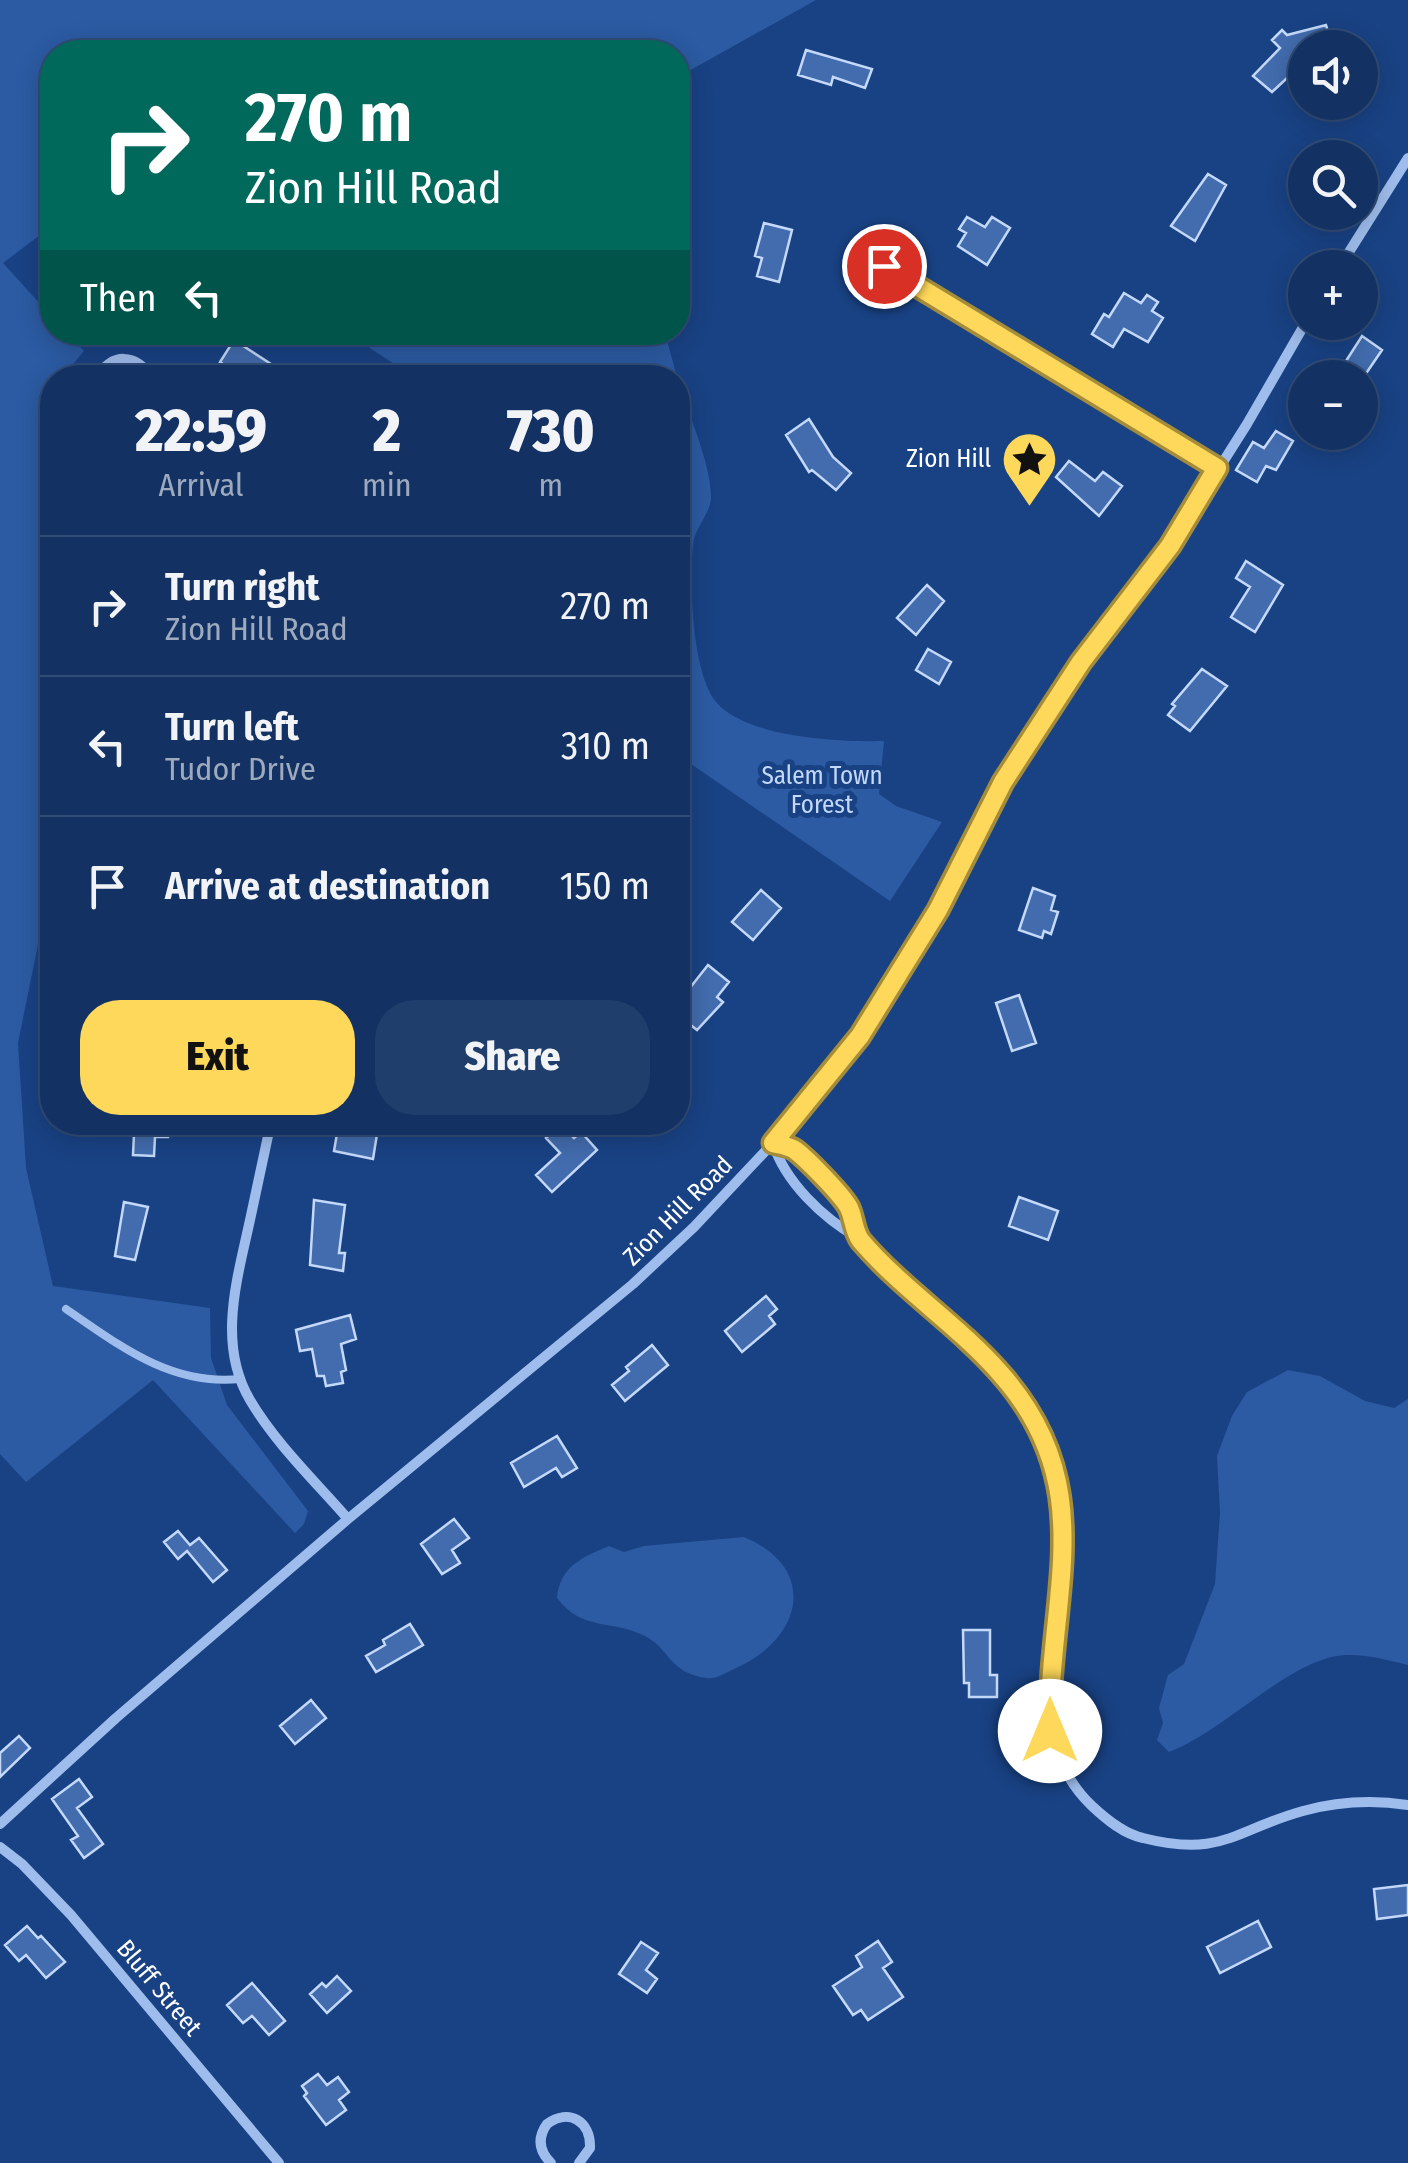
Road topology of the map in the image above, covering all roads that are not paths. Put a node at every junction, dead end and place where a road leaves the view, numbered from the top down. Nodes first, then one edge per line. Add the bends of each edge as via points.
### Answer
1 (1408, 158) edge
2 (1350, 250) edge
3 (884, 266) dead end
4 (1296, 340) edge
5 (106, 365) edge
6 (143, 365) edge
7 (1217, 468) junction
8 (268, 1135) edge
9 (773, 1143) junction
10 (858, 1238) junction
11 (66, 1309) dead end
12 (240, 1380) junction
13 (348, 1519) junction
14 (1408, 1805) edge
15 (0, 1824) edge
16 (0, 1848) edge
17 (544, 2161) edge
18 (279, 2163) edge
19 (580, 2163) edge

1 - 2 street
3 - 7 street
4 - 7 street, Zion Hill Road
5 - 6 street via 126,358
7 - 9 street, Zion Hill Road via 1170,546 1081,662 1003,782 938,910 860,1036
8 - 12 street via 231,1320
9 - 10 street via 779,1164 832,1223
9 - 10 street via 793,1149 848,1206
9 - 13 street, Zion Hill Road via 644,1274
10 - 14 street via 999,1372 1050,1452 1064,1514 1050,1731 1071,1784 1090,1804 1136,1837 1192,1847 1302,1811 1351,1803
11 - 12 lane via 153,1365 204,1380
12 - 13 street via 273,1433
13 - 15 street, Zion Hill Road
16 - 18 street, Bluff Street via 71,1914
17 - 19 street via 540,2140 547,2124 572,2117 591,2140

